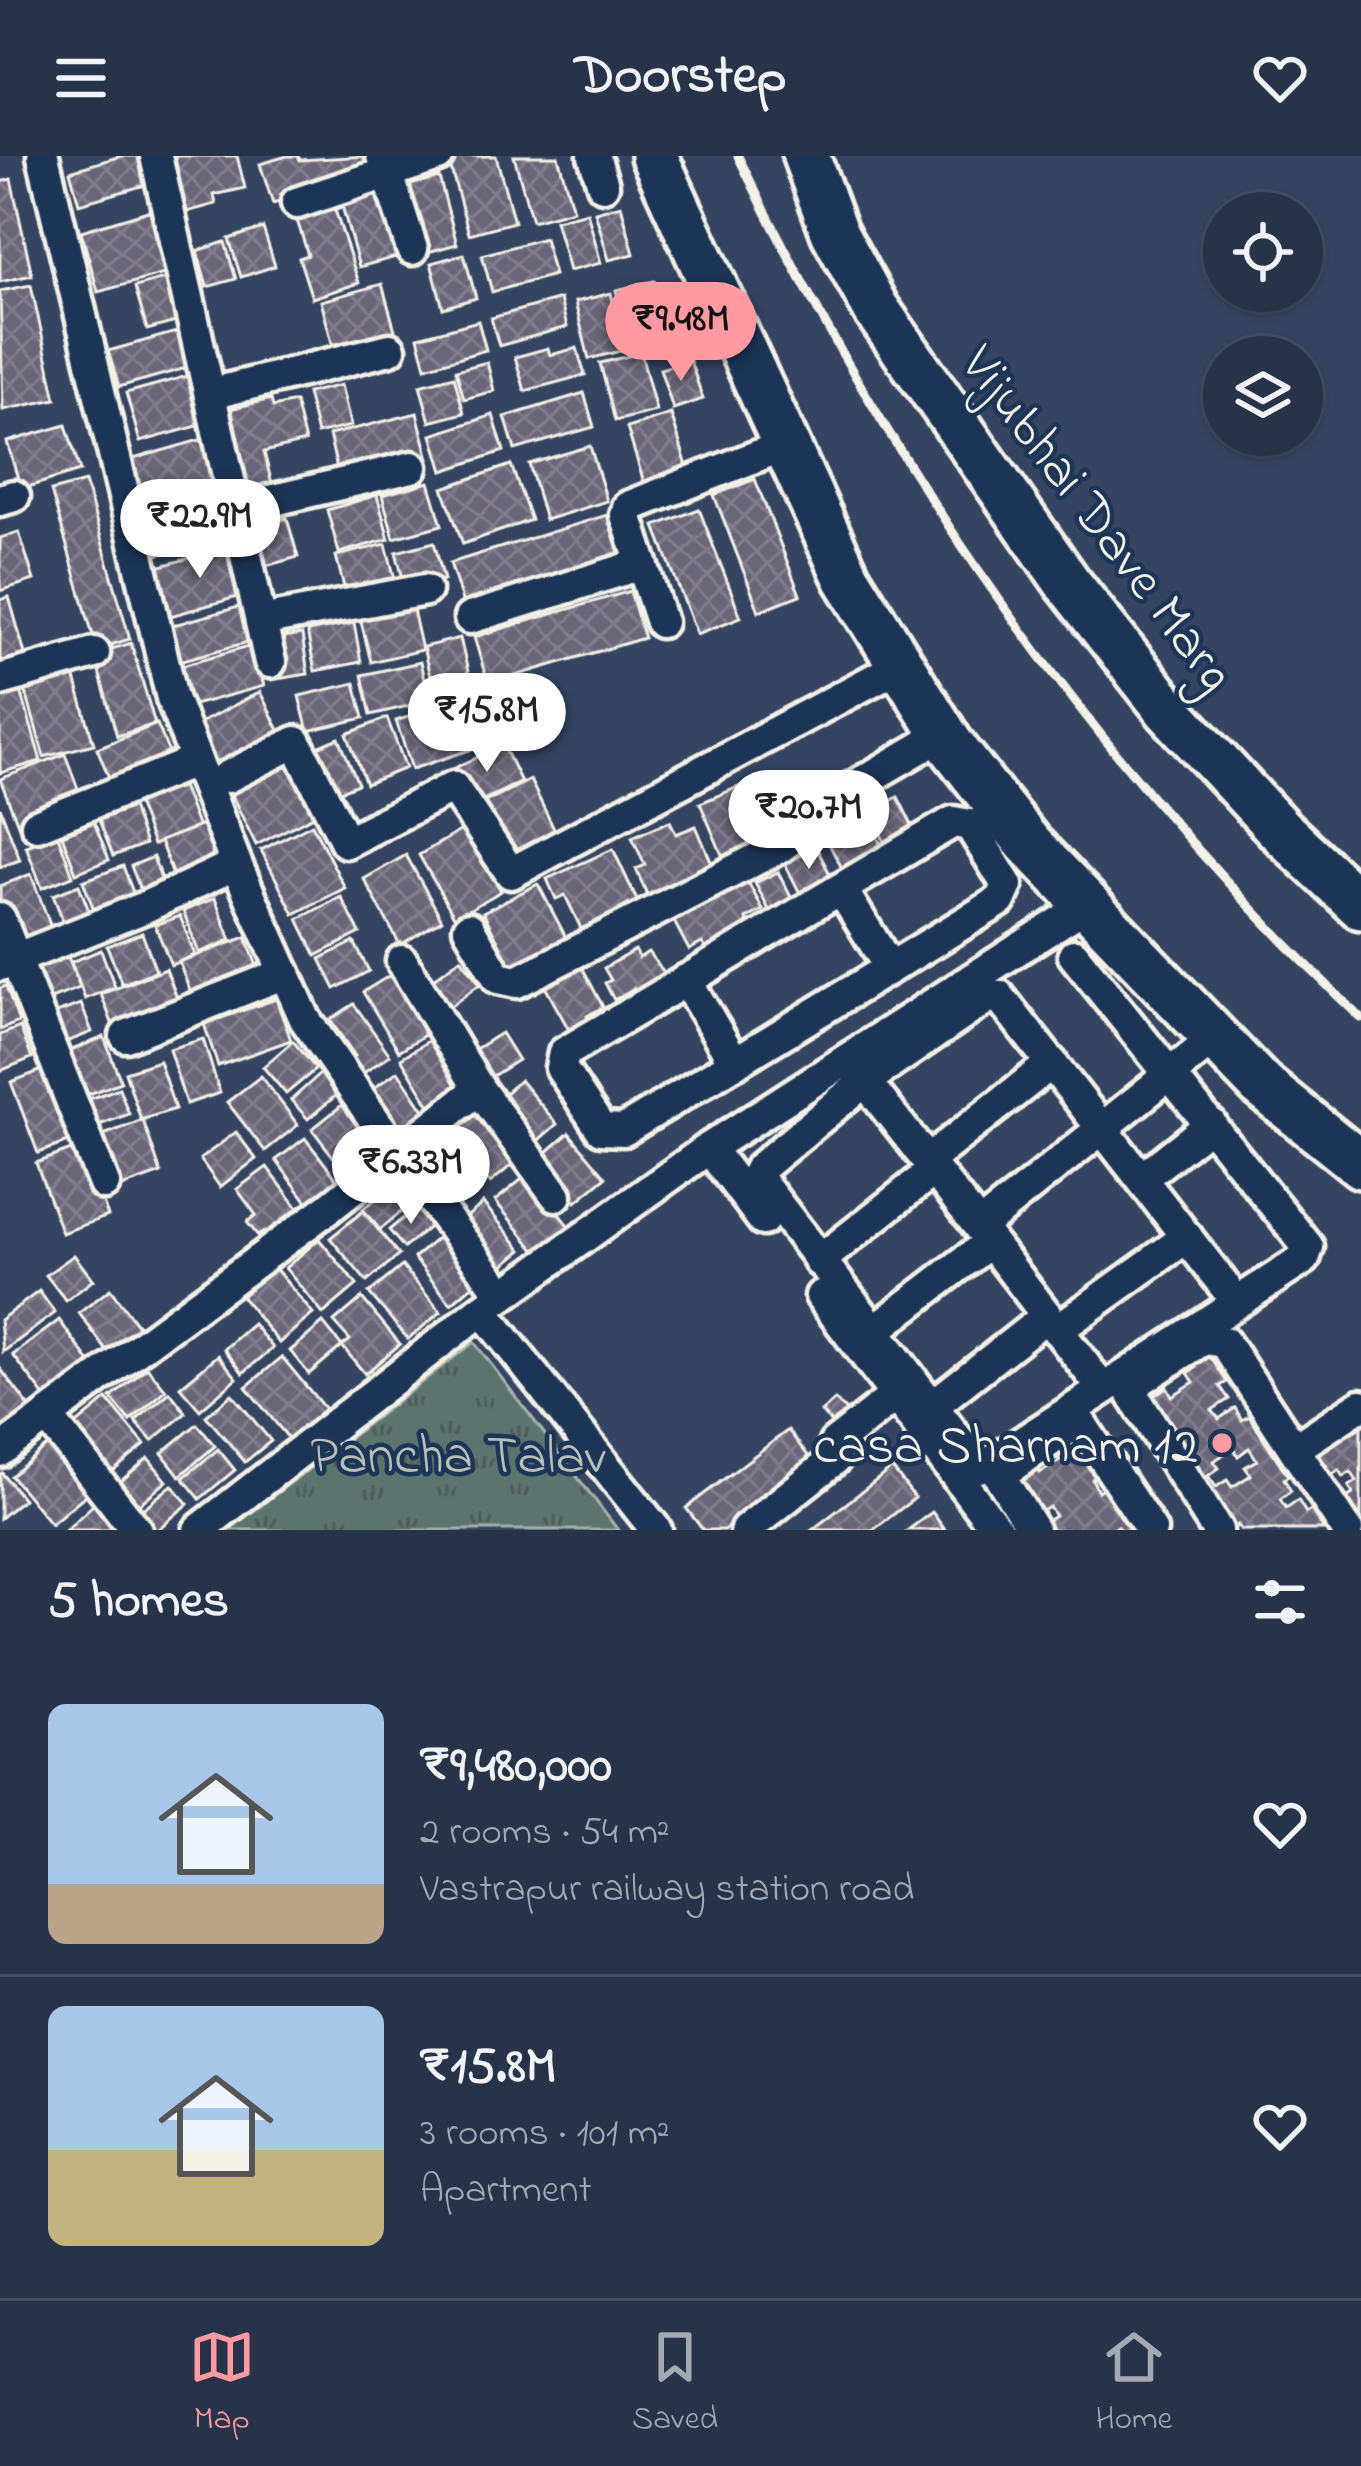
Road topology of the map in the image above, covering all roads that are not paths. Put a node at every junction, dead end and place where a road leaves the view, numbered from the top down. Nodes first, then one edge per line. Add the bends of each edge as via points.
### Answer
1 (43, 156) edge
2 (156, 156) edge
3 (438, 156) edge
4 (654, 156) edge
5 (806, 156) edge
6 (385, 165) edge
7 (297, 203) dead end
8 (412, 249) dead end
9 (390, 350) dead end
10 (210, 394) junction
11 (785, 445) junction
12 (412, 467) dead end
13 (236, 509) junction
14 (642, 564) junction
15 (425, 590) dead end
16 (470, 618) dead end
17 (261, 621) junction
18 (661, 622) dead end
19 (94, 652) dead end
20 (270, 662) dead end
21 (902, 665) junction
22 (0, 680) edge
23 (944, 734) junction
24 (196, 761) junction
25 (227, 777) dead end
26 (37, 825) dead end
27 (236, 864) junction
28 (841, 889) junction
29 (1087, 905) junction
30 (1361, 906) edge
31 (0, 919) edge
32 (469, 928) dead end
33 (1074, 955) dead end
34 (402, 961) dead end
35 (8, 962) edge
36 (890, 968) junction
37 (285, 973) junction
38 (686, 980) junction
39 (791, 1028) junction
40 (126, 1036) dead end
41 (1215, 1038) junction
42 (735, 1063) junction
43 (1052, 1064) junction
44 (844, 1072) junction
45 (1172, 1074) junction
46 (479, 1089) junction
47 (1211, 1124) junction
48 (1103, 1128) junction
49 (709, 1148) junction
50 (398, 1154) junction
51 (931, 1166) junction
52 (1361, 1166) edge
53 (1142, 1178) junction
54 (104, 1184) dead end
55 (556, 1196) dead end
56 (985, 1234) junction
57 (1187, 1237) junction
58 (819, 1261) junction
59 (1237, 1302) junction
60 (492, 1303) junction
61 (1052, 1323) junction
62 (874, 1331) junction
63 (1102, 1389) junction
64 (896, 1395) junction
65 (1361, 1405) edge
66 (931, 1407) junction
67 (47, 1416) junction
68 (2, 1444) edge
69 (1294, 1449) junction
70 (761, 1525) edge
71 (136, 1530) edge
72 (199, 1530) edge
73 (656, 1530) edge
74 (997, 1530) edge
75 (1033, 1530) edge
76 (1151, 1530) edge
77 (1217, 1530) edge
78 (1346, 1530) edge

1 - 24 street via 172,698
2 - 10 street
3 - 6 street
4 - 11 street
5 - 30 street, Vijubhai Dave Marg via 834,232 876,309 1081,601 1185,728
6 - 7 street
6 - 8 street
9 - 10 street
10 - 13 street
11 - 14 street via 628,508
11 - 21 street via 847,578
12 - 13 street
13 - 17 street
14 - 16 street
14 - 18 street
15 - 17 street
17 - 20 street
19 - 22 street
21 - 23 street
21 - 25 street via 511,873 453,787 346,842 296,742
23 - 29 street
23 - 32 street via 809,812 780,847 518,982 498,978
24 - 26 street
24 - 27 street
27 - 35 street
27 - 37 street
28 - 36 street
28 - 36 street via 953,822 970,825 1002,875 1000,901
28 - 38 street
29 - 41 street
29 - 44 street
31 - 35 street
33 - 45 street
34 - 46 street
35 - 54 street
36 - 39 street
37 - 40 street
37 - 50 street via 305,1019
38 - 42 street
38 - 42 street via 564,1053 561,1068 601,1129 613,1132
39 - 42 street
39 - 44 street
41 - 45 street
41 - 52 street
43 - 44 street via 991,995
43 - 48 street
43 - 51 street
44 - 49 street
44 - 51 street
44 - 58 street via 756,1176
45 - 47 street
45 - 48 street
46 - 50 street
46 - 55 street
47 - 53 street
47 - 59 street via 1308,1247 1304,1259
48 - 53 street
48 - 56 street
49 - 60 street
49 - 64 street
50 - 60 street
50 - 67 street
51 - 56 street
51 - 58 street
53 - 57 street
56 - 61 street
56 - 62 street
57 - 59 street
57 - 61 street
58 - 62 street
59 - 63 street
60 - 72 street
60 - 73 street
61 - 63 street
61 - 66 street
62 - 66 street
63 - 66 street via 979,1467
64 - 70 street via 835,1443 835,1459
64 - 74 street
65 - 69 street
67 - 68 street
67 - 71 street
69 - 77 street via 1224,1342 1204,1339 1139,1381 1133,1400
69 - 78 street
75 - 76 street via 999,1475 1075,1424

